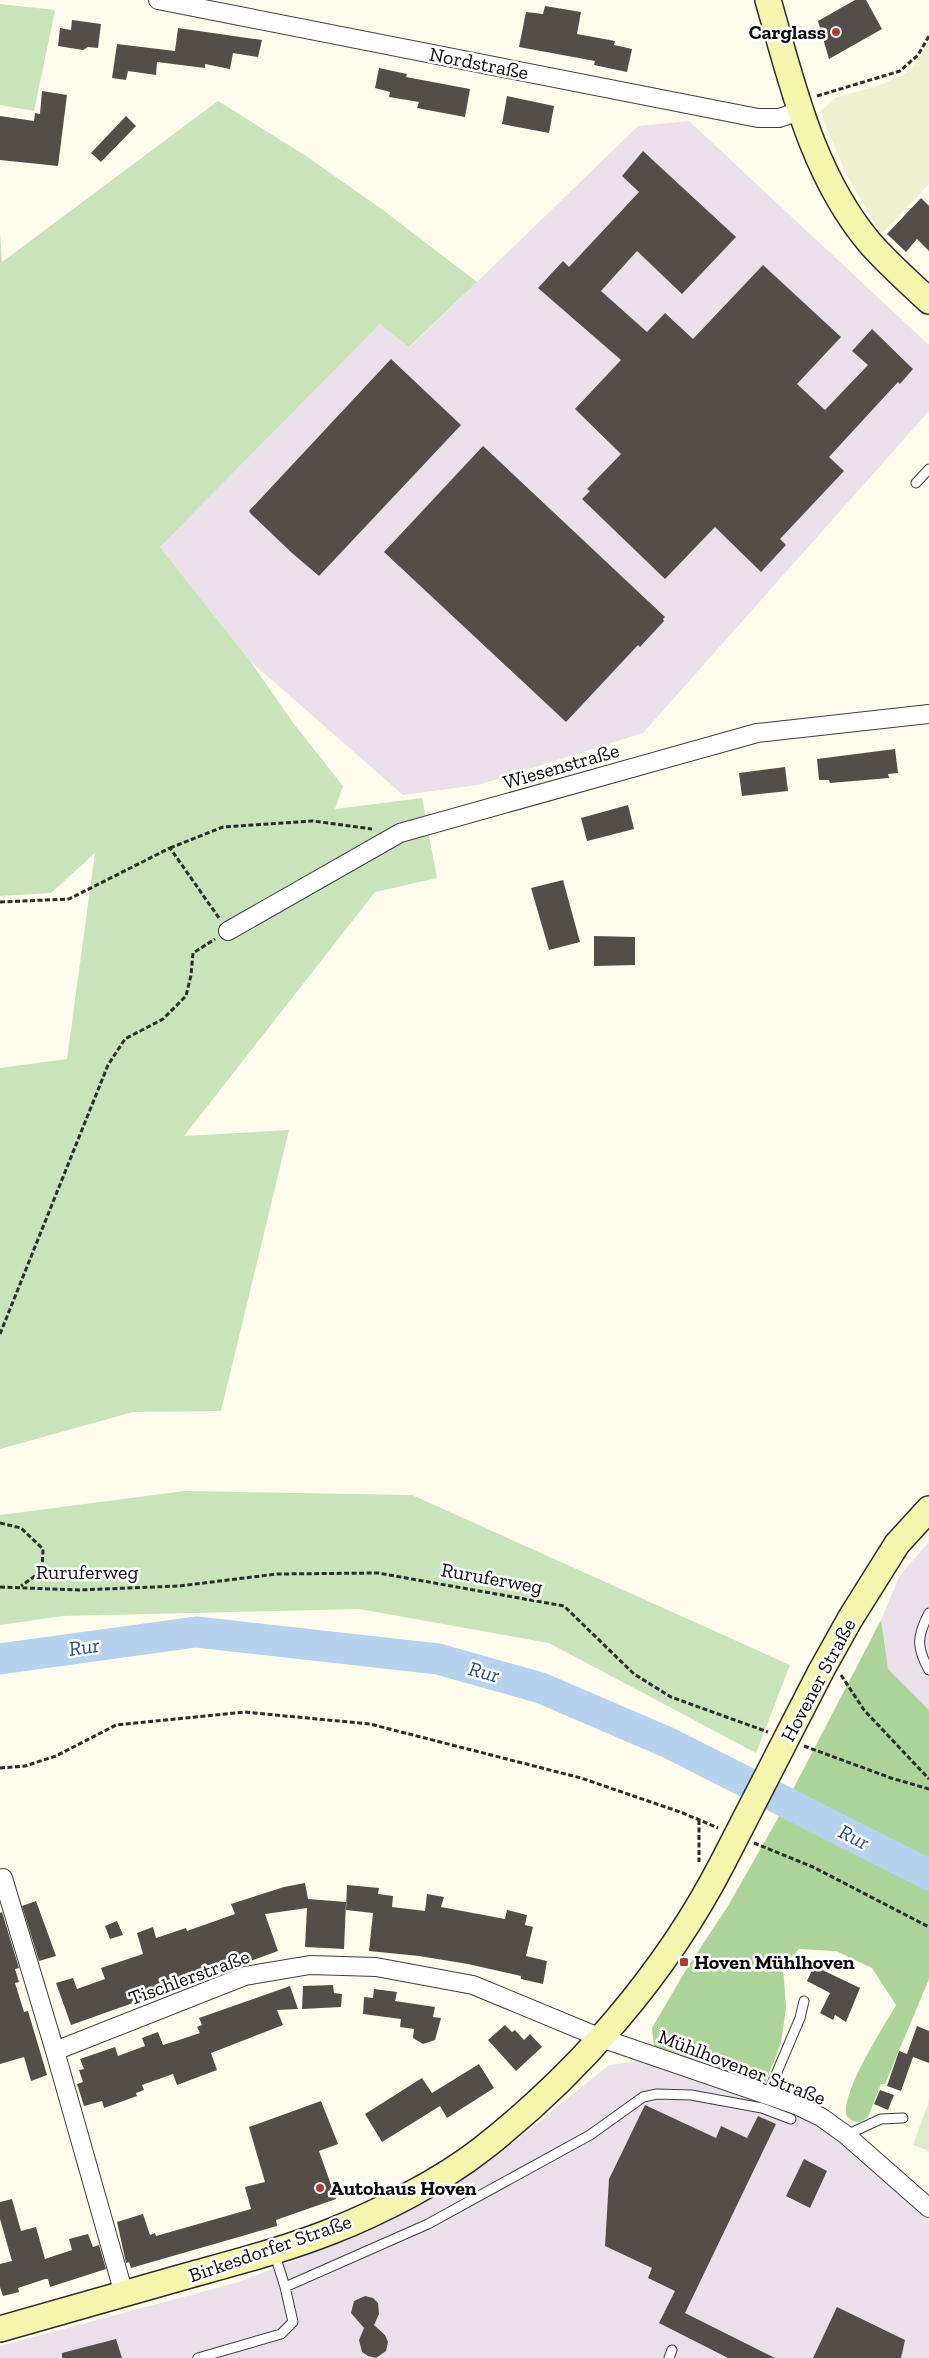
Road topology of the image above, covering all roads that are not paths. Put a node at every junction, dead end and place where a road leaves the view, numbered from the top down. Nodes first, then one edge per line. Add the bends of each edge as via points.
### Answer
1 (158, 0) edge
2 (768, 0) edge
3 (799, 106) junction
4 (929, 301) edge
5 (929, 470) edge
6 (916, 483) dead end
7 (929, 714) edge
8 (228, 931) road end
9 (929, 1509) edge
10 (929, 1613) edge
11 (929, 1670) edge
12 (711, 1862) joint
13 (3, 1878) dead end
14 (804, 2001) dead end
15 (601, 2038) junction
16 (55, 2051) junction
17 (764, 2101) junction
18 (903, 2118) dead end
19 (791, 2119) dead end
20 (846, 2135) junction
21 (929, 2208) edge
22 (274, 2250) junction
23 (285, 2287) junction
24 (124, 2294) junction
25 (0, 2330) edge
26 (198, 2358) edge

1 - 3 street, Nordstraße via 758,118 779,118
2 - 3 main road
3 - 4 main road via 822,164 848,213 869,242
5 - 6 lane
7 - 8 street, Wiesenstraße via 757,733 400,833
9 - 12 main road, Hovener Straße, bridge via 897,1544 850,1619 831,1673
10 - 11 lane via 918,1640 921,1656
12 - 15 main road, Birkesdorfer Straße via 678,1940
13 - 16 street
14 - 17 lane via 800,2018
15 - 16 street, Tischlerstraße via 473,1985 376,1967 320,1965 245,1976
15 - 17 street, Mühlhovener Straße
15 - 22 main road, Birkesdorfer Straße via 542,2097 481,2150 410,2194 332,2231
16 - 24 street
17 - 19 lane
17 - 20 street, Mühlhovener Straße via 821,2117
17 - 23 lane via 691,2095 644,2097 590,2135 428,2224
18 - 20 lane via 881,2119
20 - 21 street, Mühlhovener Straße
22 - 23 lane
22 - 24 main road, Birkesdorfer Straße
23 - 26 lane via 293,2322 281,2334
24 - 25 main road, Birkesdorfer Straße

